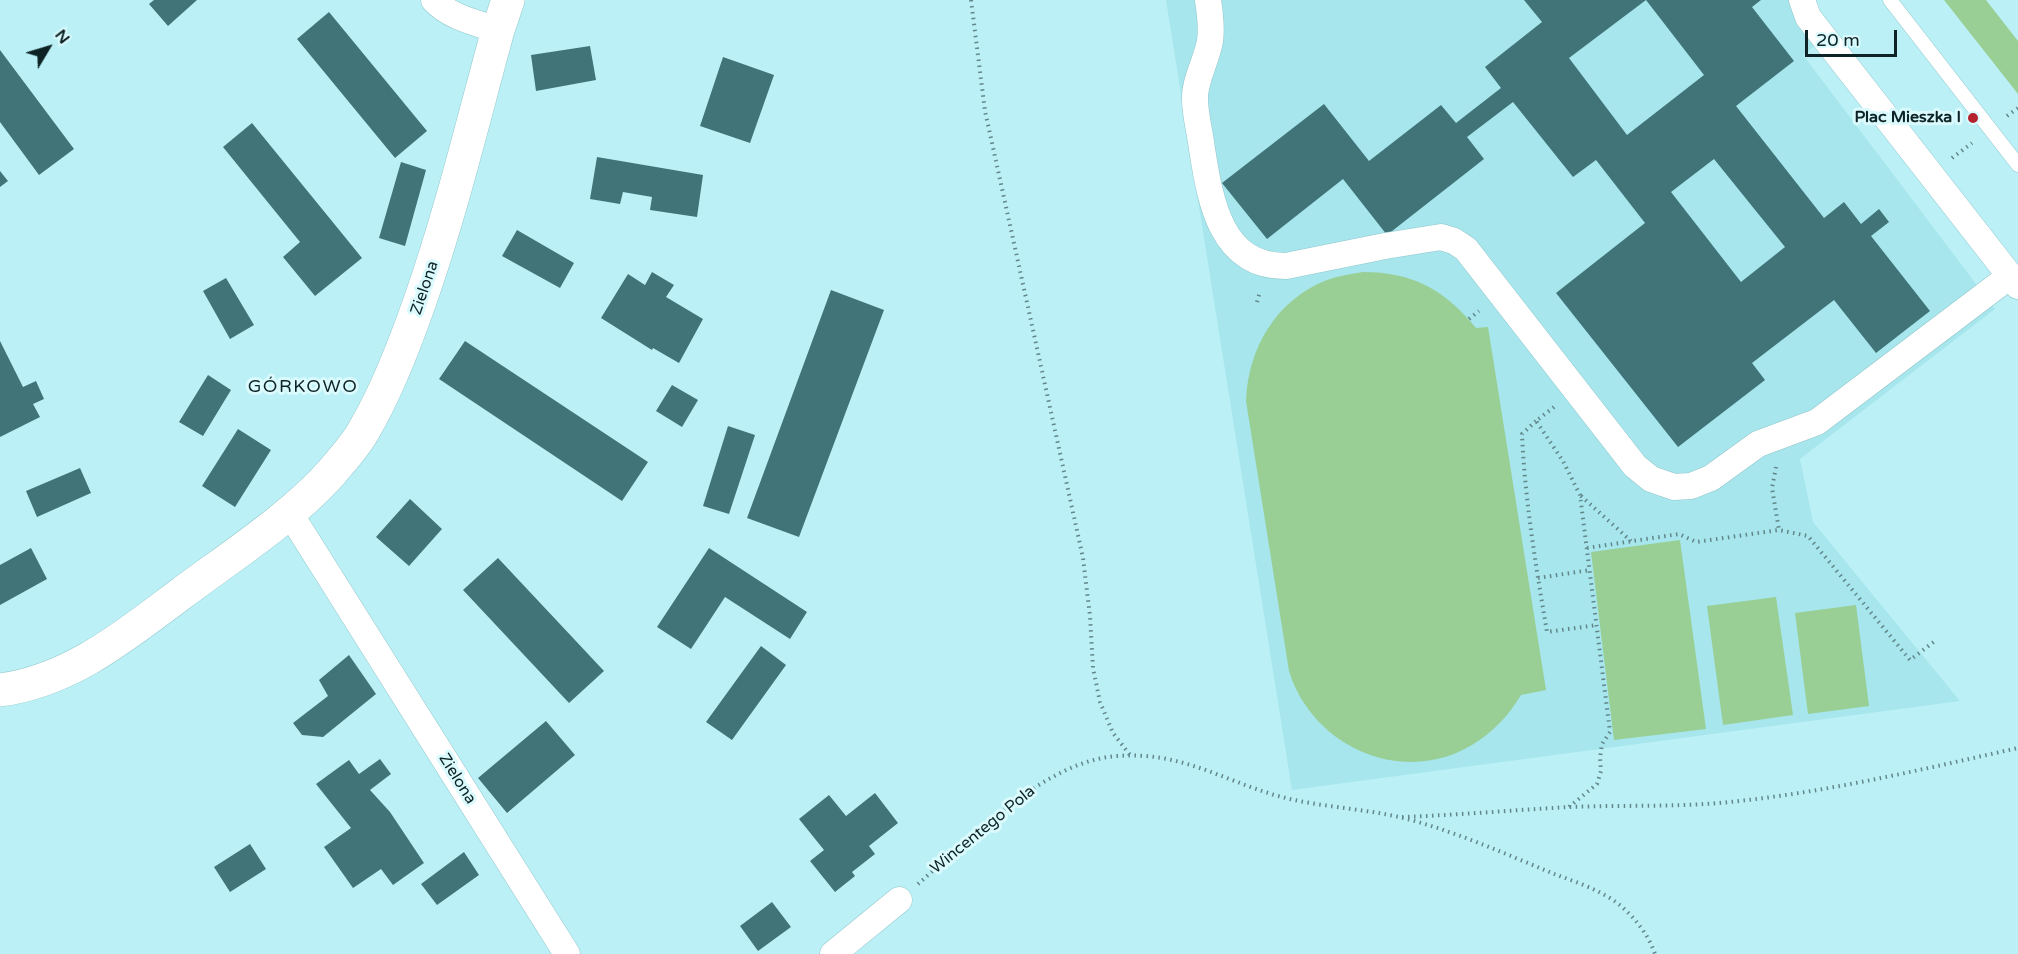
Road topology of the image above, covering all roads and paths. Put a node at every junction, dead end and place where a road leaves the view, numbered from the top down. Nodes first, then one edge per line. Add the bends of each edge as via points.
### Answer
1 (434, 0) edge
2 (508, 0) edge
3 (971, 0) edge
4 (1209, 0) edge
5 (1802, 0) edge
6 (1890, 0) edge
7 (498, 30) junction
8 (2018, 165) edge
9 (2014, 281) edge
10 (1557, 405) dead end
11 (1536, 421) junction
12 (1784, 434) junction
13 (1580, 495) junction
14 (289, 512) junction
15 (1779, 530) junction
16 (1631, 541) junction
17 (1587, 548) junction
18 (1590, 570) junction
19 (1538, 578) junction
20 (1597, 625) junction
21 (1935, 640) dead end
22 (0, 690) edge
23 (2018, 748) edge
24 (1130, 756) junction
25 (1568, 807) junction
26 (1399, 818) junction
27 (899, 900) joint
28 (567, 954) edge
29 (833, 954) edge
30 (1655, 954) edge

1 - 7 street via 468,21
2 - 7 street, Zielona
3 - 24 path via 985,111 1083,558 1100,702 1113,733
4 - 12 street via 1210,40 1194,96 1209,194 1220,225 1238,248 1260,263 1286,266 1441,237 1454,242 1466,249 1635,466 1666,485 1691,486 1711,478 1758,444
5 - 9 street via 1808,17
6 - 8 lane
7 - 14 street, Zielona via 440,246 404,348 364,431 329,475
9 - 12 street via 1817,422
10 - 11 path
11 - 13 path
11 - 19 path via 1522,434
12 - 15 path via 1772,488
13 - 16 path
13 - 17 path
14 - 22 street, Zielona via 118,641 55,675
14 - 28 street, Zielona
15 - 16 path via 1696,542 1679,534
15 - 21 path via 1808,536 1910,660
16 - 17 path
17 - 18 path
18 - 19 path
18 - 20 path
19 - 20 path via 1547,632
20 - 25 path via 1610,732 1602,744 1597,784
23 - 25 path via 1845,784 1720,803
24 - 26 path, Wincentego Pola via 1191,764 1278,796 1329,808
24 - 27 path, Wincentego Pola via 1079,764 1044,780
25 - 26 path
26 - 30 path via 1483,844 1598,891 1636,921
27 - 29 street

